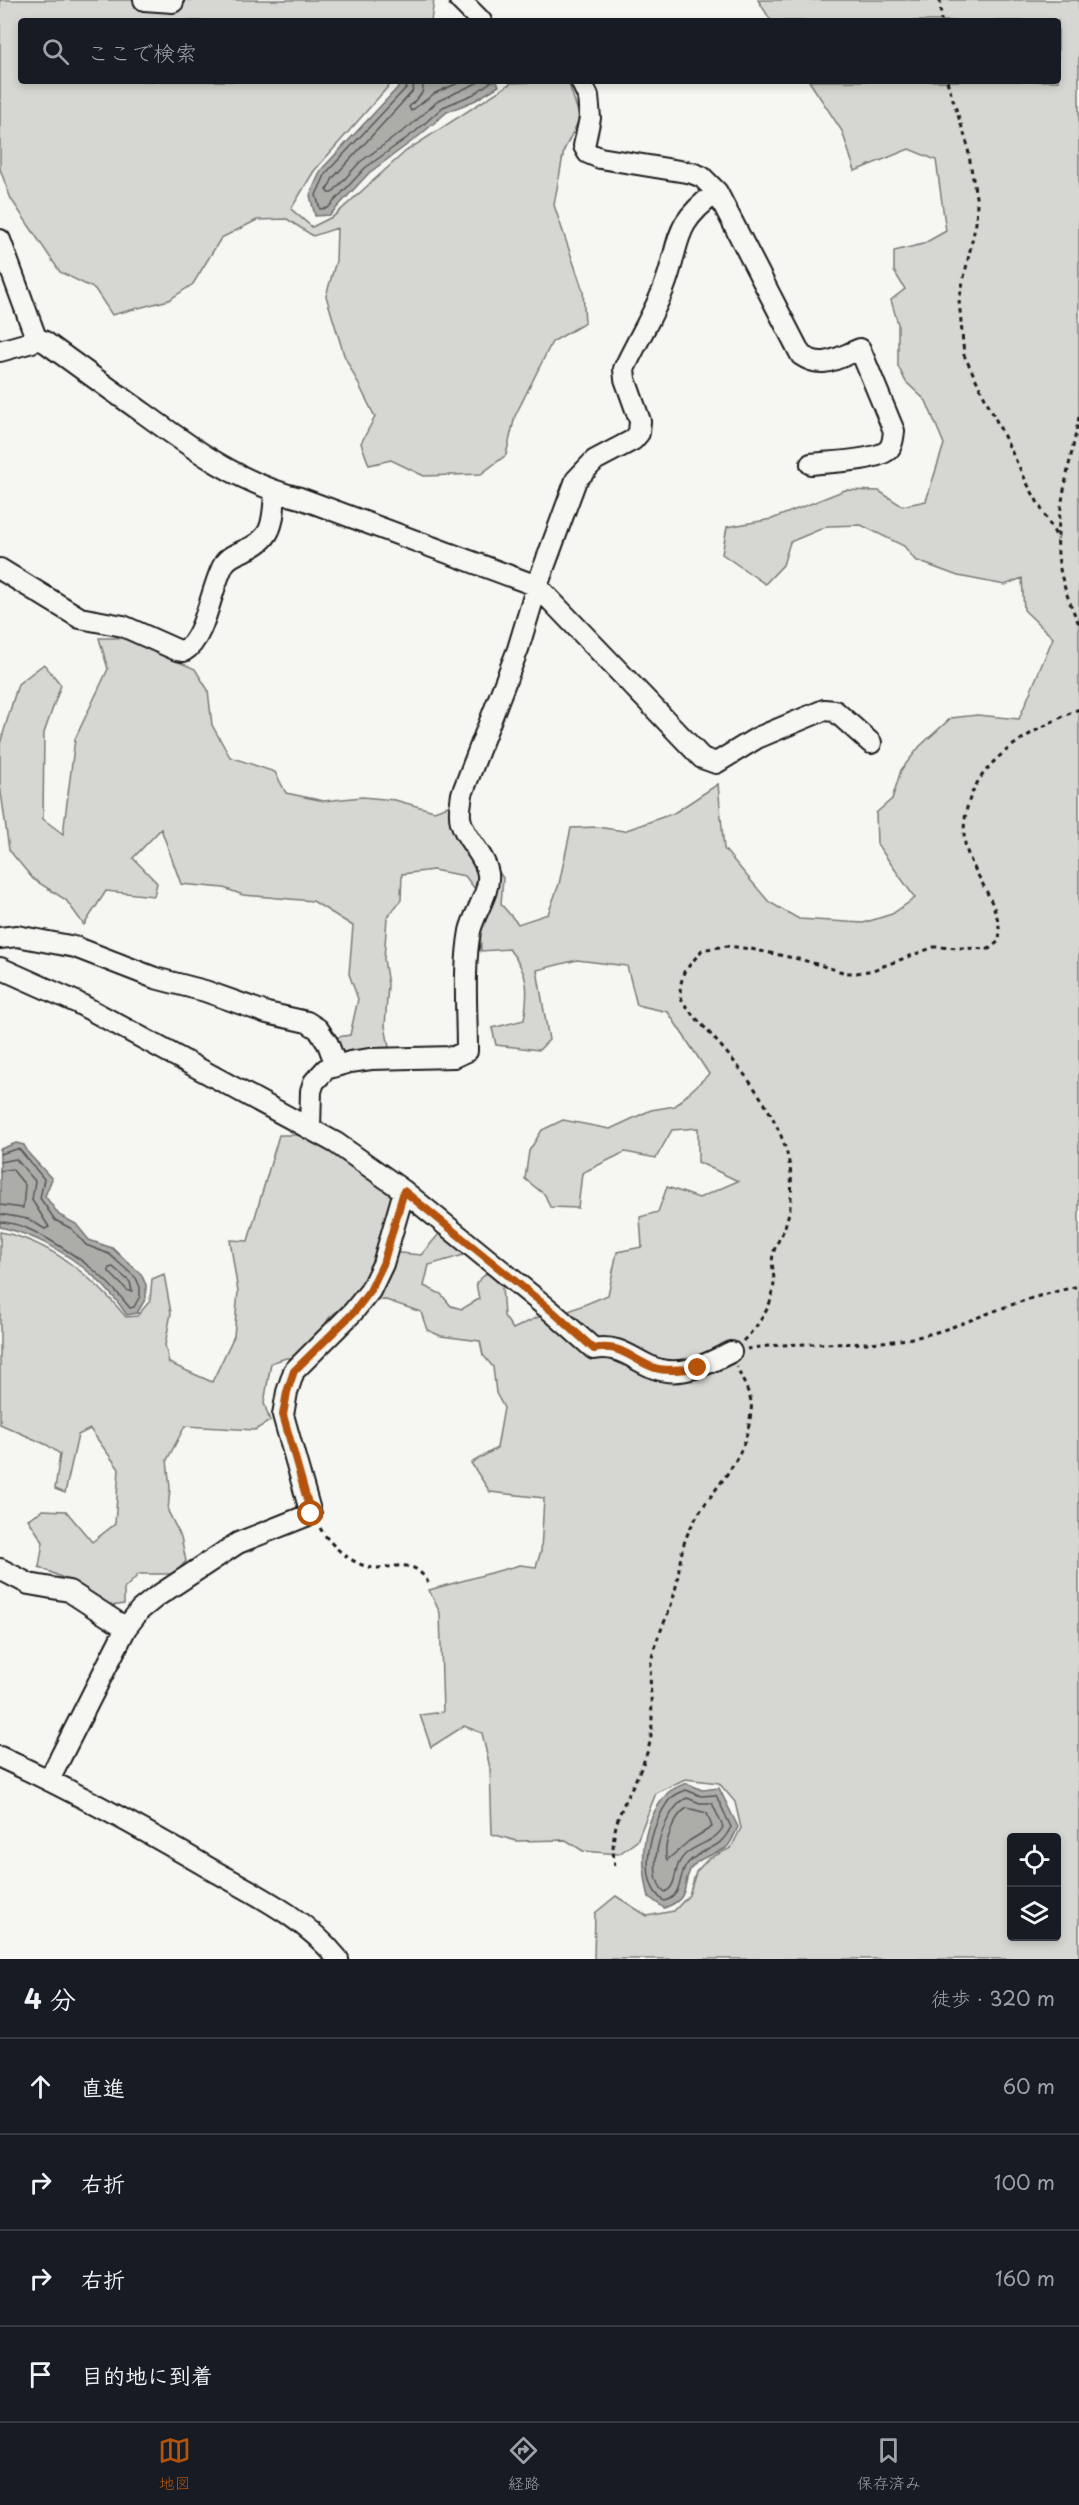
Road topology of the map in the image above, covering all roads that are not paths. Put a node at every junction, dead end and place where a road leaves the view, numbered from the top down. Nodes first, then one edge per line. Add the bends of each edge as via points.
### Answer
1 (144, 0) edge
2 (460, 0) edge
3 (173, 2) dead end
4 (478, 18) edge
5 (582, 84) edge
6 (717, 192) junction
7 (0, 240) edge
8 (36, 338) junction
9 (0, 351) edge
10 (811, 464) dead end
11 (275, 492) junction
12 (0, 569) edge
13 (537, 586) junction
14 (871, 743) dead end
15 (0, 938) edge
16 (0, 968) edge
17 (336, 1065) junction
18 (310, 1128) junction
19 (404, 1191) junction
20 (730, 1352) road end
21 (0, 1569) edge
22 (126, 1628) junction
23 (0, 1757) edge
24 (49, 1780) junction
25 (338, 1959) edge

1 - 3 street
2 - 4 street
5 - 6 street via 590,118 584,146 588,153 692,173
6 - 10 street via 801,355 822,364 860,349 894,431 888,451 872,457
6 - 13 street via 687,218 662,291 624,369 640,421 639,433 595,460 576,480
7 - 8 street
8 - 9 street
8 - 11 street via 187,445 232,473
11 - 12 street via 268,535 258,546 225,563 195,641 184,651 123,627 80,618
11 - 13 street
13 - 14 street via 702,758 716,763 757,738 824,710 835,711
13 - 17 street via 518,649 462,794 460,819 488,876 470,929 466,1051 454,1057 371,1059
15 - 17 street via 17,936 75,947 155,978 308,1022 328,1044
16 - 18 street via 76,1002
17 - 18 street via 314,1082
18 - 19 street
19 - 20 street via 594,1349 619,1349 656,1368 672,1370 698,1368
19 - 22 street via 383,1264 370,1291 294,1371 287,1392 283,1415 311,1514 238,1543 156,1597
21 - 22 street via 29,1584 69,1591
22 - 24 street
23 - 24 street
24 - 25 street via 273,1903

